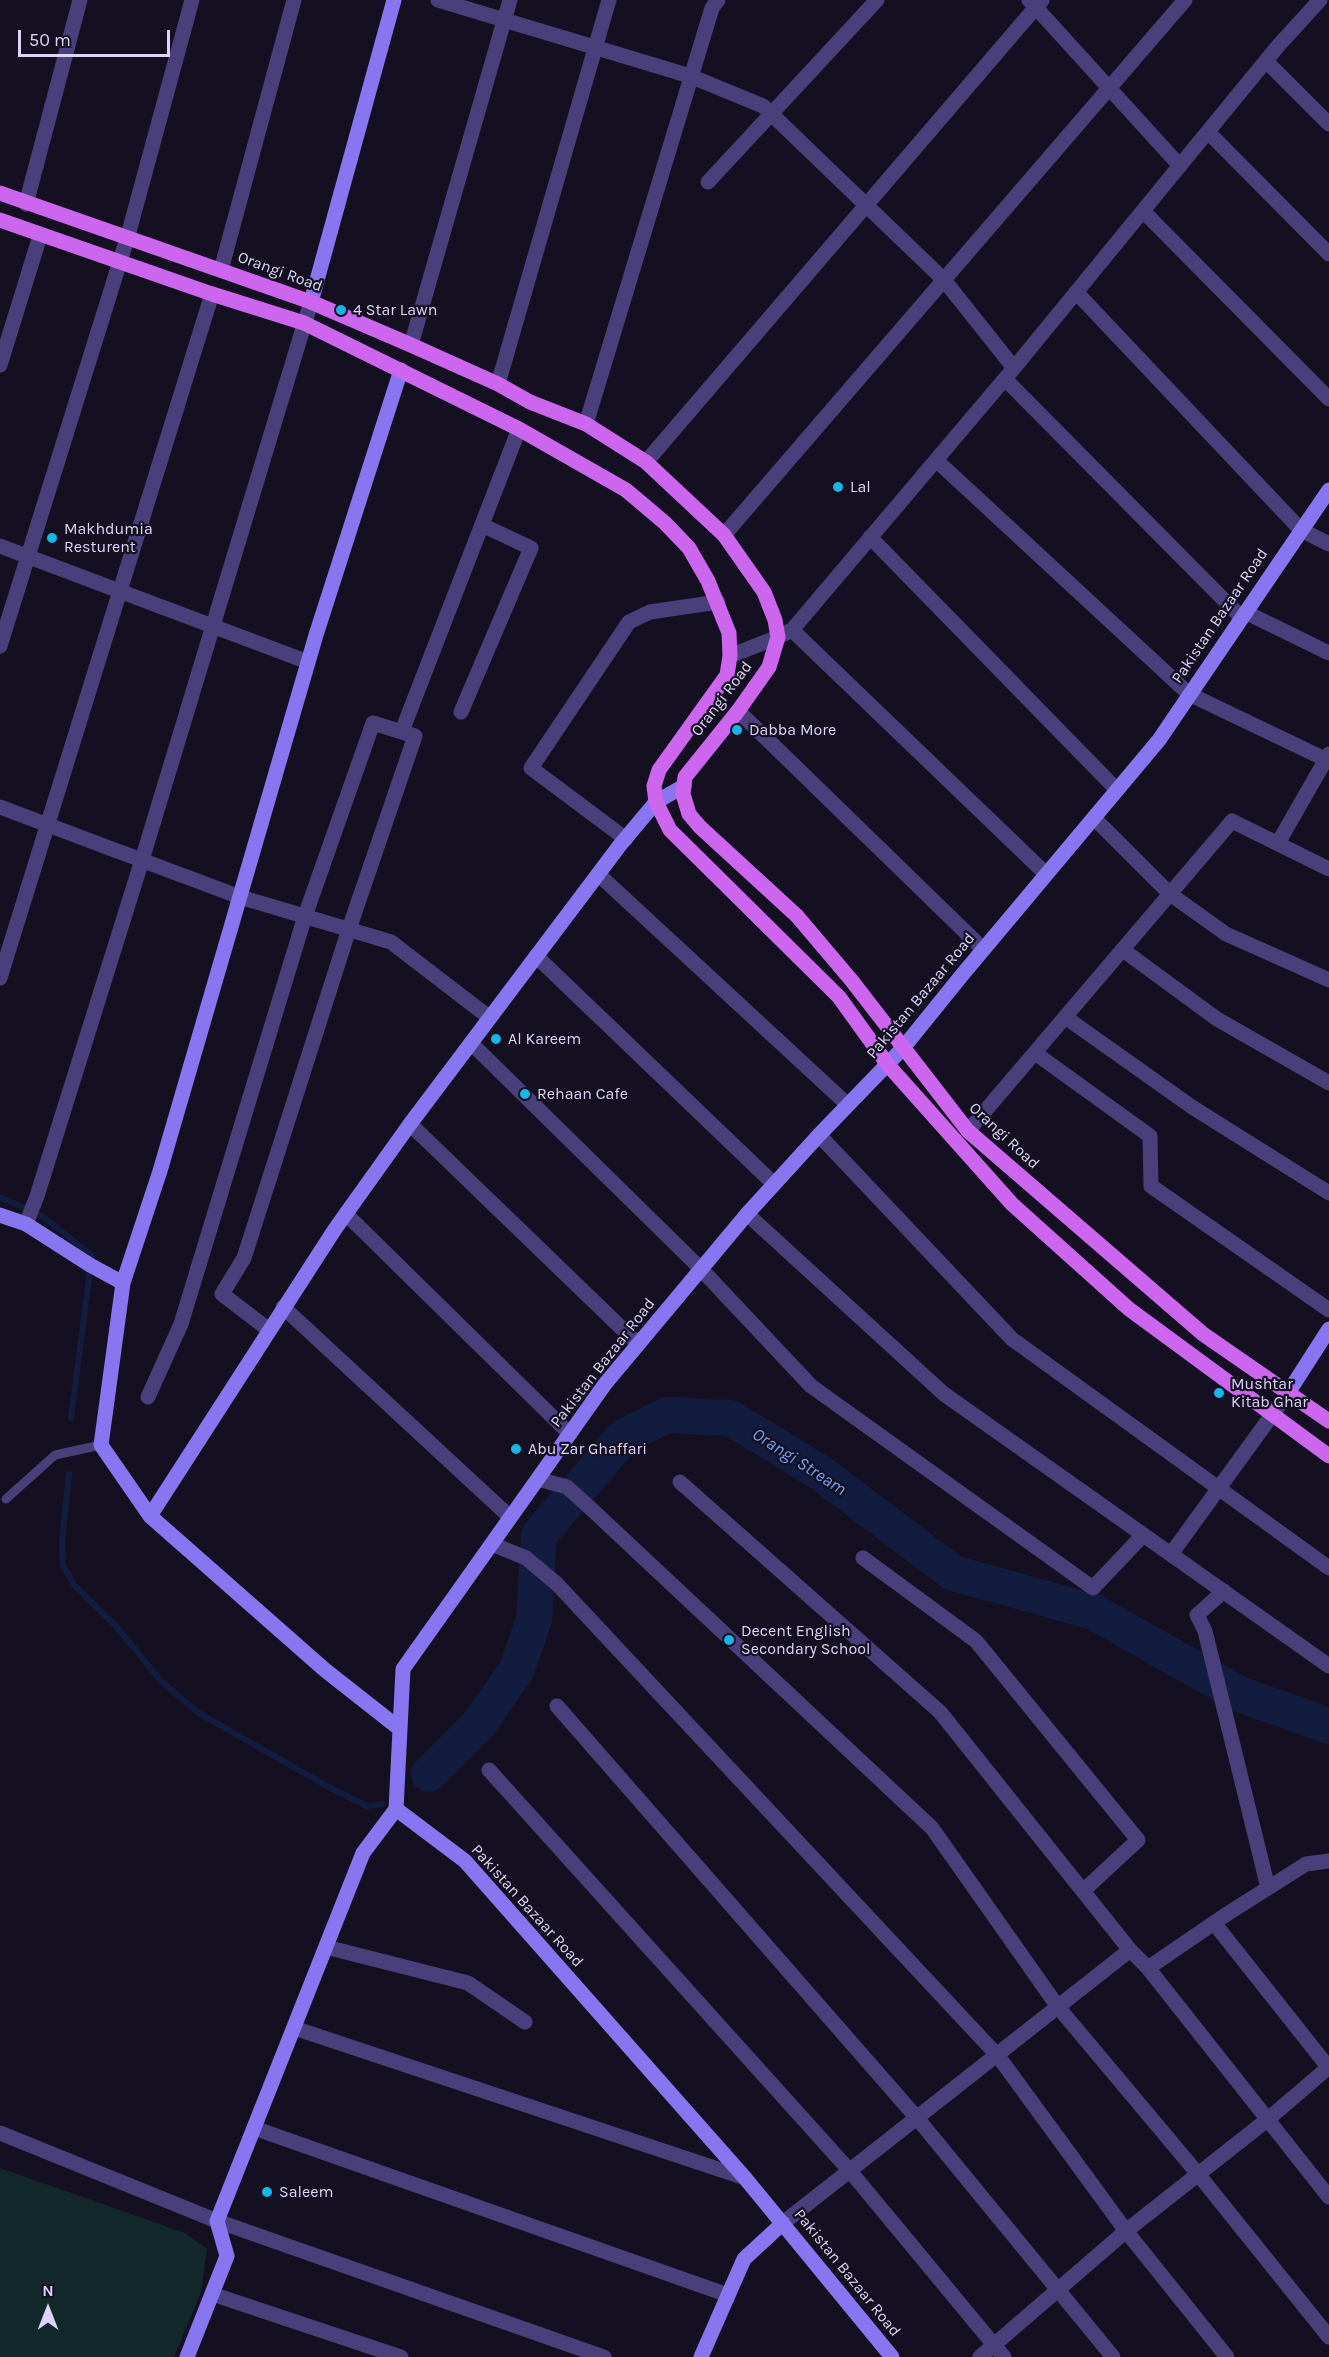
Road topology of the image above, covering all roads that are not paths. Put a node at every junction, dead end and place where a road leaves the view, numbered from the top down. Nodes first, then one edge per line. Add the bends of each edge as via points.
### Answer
1 (80, 0) edge
2 (192, 0) edge
3 (294, 0) edge
4 (394, 0) edge
5 (438, 0) edge
6 (510, 0) edge
7 (609, 0) edge
8 (718, 0) edge
9 (877, 0) edge
10 (1185, 0) edge
11 (1320, 0) edge
12 (1035, 2) edge
13 (505, 20) junction
14 (595, 49) junction
15 (1266, 61) junction
16 (690, 76) junction
17 (1109, 88) junction
18 (772, 115) junction
19 (1329, 124) edge
20 (1208, 132) junction
21 (1180, 166) junction
22 (708, 182) dead end
23 (0, 193) edge
24 (26, 204) junction
25 (866, 206) junction
26 (1143, 211) junction
27 (0, 220) edge
28 (40, 236) junction
29 (127, 239) junction
30 (1329, 254) edge
31 (120, 262) junction
32 (221, 270) junction
33 (944, 280) junction
34 (1076, 292) junction
35 (212, 294) junction
36 (310, 302) junction
37 (304, 323) junction
38 (411, 345) junction
39 (0, 365) edge
40 (401, 370) junction
41 (1009, 374) junction
42 (498, 384) junction
43 (1329, 399) edge
44 (586, 424) junction
45 (519, 429) junction
46 (936, 460) junction
47 (646, 462) junction
48 (1329, 490) edge
49 (482, 525) junction
50 (1301, 530) junction
51 (724, 535) junction
52 (870, 537) junction
53 (1329, 544) edge
54 (0, 546) edge
55 (28, 556) junction
56 (120, 591) junction
57 (718, 602) junction
58 (1243, 614) junction
59 (213, 626) junction
60 (792, 630) junction
61 (778, 638) junction
62 (0, 646) edge
63 (1329, 652) edge
64 (730, 656) junction
65 (308, 662) junction
66 (1189, 694) junction
67 (738, 711) junction
68 (461, 712) dead end
69 (402, 731) junction
70 (1328, 758) edge
71 (684, 786) junction
72 (1117, 790) junction
73 (656, 802) junction
74 (0, 807) edge
75 (1094, 818) junction
76 (48, 825) junction
77 (626, 839) junction
78 (1278, 843) junction
79 (142, 860) junction
80 (1329, 869) edge
81 (598, 874) junction
82 (1046, 874) junction
83 (1170, 894) junction
84 (240, 897) junction
85 (305, 916) junction
86 (349, 929) junction
87 (983, 949) junction
88 (1123, 950) junction
89 (536, 956) junction
90 (0, 978) edge
91 (1329, 980) edge
92 (1065, 1017) junction
93 (490, 1018) junction
94 (471, 1043) junction
95 (903, 1048) junction
96 (1035, 1053) junction
97 (888, 1065) junction
98 (1329, 1083) edge
99 (848, 1106) junction
100 (410, 1124) junction
101 (968, 1131) junction
102 (819, 1135) junction
103 (774, 1184) junction
104 (1329, 1193) edge
105 (346, 1214) junction
106 (747, 1214) junction
107 (0, 1215) edge
108 (28, 1221) junction
109 (701, 1269) junction
110 (123, 1283) junction
111 (283, 1307) junction
112 (1329, 1310) edge
113 (1329, 1329) edge
114 (269, 1330) junction
115 (638, 1344) junction
116 (1288, 1393) junction
117 (148, 1397) dead end
118 (1274, 1415) junction
119 (1329, 1421) edge
120 (570, 1434) junction
121 (101, 1445) junction
122 (1329, 1456) edge
123 (538, 1479) junction
124 (680, 1482) dead end
125 (1219, 1489) junction
126 (6, 1499) dead end
127 (150, 1516) junction
128 (510, 1517) junction
129 (1143, 1535) junction
130 (492, 1544) junction
131 (1171, 1554) junction
132 (863, 1558) dead end
133 (1329, 1568) edge
134 (1224, 1592) junction
135 (1329, 1666) edge
136 (557, 1706) dead end
137 (400, 1729) junction
138 (489, 1770) dead end
139 (396, 1809) junction
140 (1329, 1861) edge
141 (1268, 1888) junction
142 (1083, 1892) junction
143 (1214, 1923) junction
144 (326, 1947) junction
145 (1130, 1950) junction
146 (1148, 1968) junction
147 (1058, 2007) junction
148 (525, 2022) dead end
149 (294, 2028) junction
150 (998, 2056) junction
151 (1329, 2067) edge
152 (917, 2118) junction
153 (1267, 2120) junction
154 (254, 2128) junction
155 (0, 2133) edge
156 (850, 2171) junction
157 (1198, 2174) junction
158 (745, 2178) junction
159 (1329, 2197) edge
160 (217, 2221) junction
161 (783, 2223) junction
162 (1125, 2231) junction
163 (1058, 2289) junction
164 (212, 2294) junction
165 (728, 2295) junction
166 (1329, 2337) edge
167 (999, 2351) edge
168 (187, 2357) edge
169 (401, 2357) edge
170 (604, 2357) edge
171 (701, 2357) edge
172 (892, 2357) edge
173 (980, 2357) edge
174 (1113, 2357) edge
175 (1227, 2357) edge

1 - 24 street
2 - 29 street
3 - 32 street
4 - 36 street
5 - 13 street
6 - 13 street
7 - 14 street
8 - 16 street
9 - 18 street
10 - 17 street
11 - 15 street
12 - 17 street
12 - 25 street
13 - 14 street
13 - 38 street
14 - 16 street
14 - 42 street
15 - 19 street
15 - 20 street
16 - 18 street via 763,106
16 - 44 street
17 - 21 street
17 - 33 street
18 - 22 street
18 - 25 street
20 - 21 street
20 - 30 street
21 - 26 street
23 - 24 main road, Orangi Road
24 - 29 main road, Orangi Road
25 - 33 street
25 - 47 street
26 - 34 street
26 - 43 street
27 - 28 main road, Orangi Road
28 - 31 main road, Orangi Road
28 - 39 street
29 - 31 street
29 - 32 main road, Orangi Road
31 - 35 main road, Orangi Road
31 - 55 street
32 - 36 main road, Orangi Road
33 - 41 street
33 - 51 street
34 - 41 street
34 - 50 street
35 - 37 main road, Orangi Road
35 - 56 street
36 - 37 street
36 - 38 main road, Orangi Road
37 - 40 main road, Orangi Road
37 - 59 street
38 - 42 main road, Orangi Road
40 - 45 main road, Orangi Road
40 - 65 street
41 - 46 street
41 - 58 street
42 - 44 main road, Orangi Road via 530,402
44 - 47 main road, Orangi Road
45 - 49 street
45 - 57 main road, Orangi Road via 626,490 665,522 689,548
46 - 52 street
46 - 66 street
47 - 51 main road, Orangi Road
48 - 50 street, Pakistan Bazaar Road
49 - 68 street via 531,548
49 - 69 street
50 - 53 street
50 - 58 street, Pakistan Bazaar Road
51 - 61 main road, Orangi Road via 764,592
52 - 60 street
52 - 72 street
54 - 55 street
55 - 56 street
55 - 62 street
56 - 59 street
56 - 76 street
57 - 64 main road, Orangi Road via 729,633
57 - 77 street via 650,612 629,622 531,768
58 - 63 street
58 - 66 street, Pakistan Bazaar Road
59 - 65 street
59 - 79 street
60 - 61 street
60 - 82 street
61 - 64 street
61 - 67 main road, Orangi Road via 769,667
64 - 73 main road, Orangi Road via 727,675 660,770 654,786
65 - 84 street
66 - 70 street
66 - 72 street, Pakistan Bazaar Road via 1159,740
67 - 71 main road, Orangi Road via 685,777
67 - 87 street
69 - 85 street via 373,723
69 - 86 street via 415,736
70 - 78 street
71 - 73 street
71 - 95 main road, Orangi Road via 689,814 699,827 797,916
72 - 75 street, Pakistan Bazaar Road
73 - 77 street
73 - 97 main road via 670,830 838,998
74 - 76 street
75 - 82 street, Pakistan Bazaar Road
75 - 83 street
76 - 79 street
76 - 90 street
77 - 81 street
78 - 80 street
78 - 83 street via 1232,820
79 - 84 street
79 - 108 street
81 - 89 street
81 - 99 street
82 - 87 street, Pakistan Bazaar Road
83 - 88 street
83 - 91 street via 1226,934
84 - 85 street
84 - 110 street
85 - 86 street
85 - 117 street via 181,1324
86 - 93 street via 392,942
86 - 114 street via 244,1258 222,1294
87 - 95 street, Pakistan Bazaar Road
88 - 92 street
88 - 98 street via 1217,1019
89 - 93 street
89 - 103 street
92 - 96 street
92 - 104 street via 1191,1107
93 - 94 street
94 - 100 street
94 - 109 street
95 - 97 street, Pakistan Bazaar Road
95 - 101 main road, Orangi Road
96 - 101 street
96 - 112 street via 1150,1136 1150,1186
97 - 99 street, Pakistan Bazaar Road
97 - 118 main road via 1011,1204 1129,1309
99 - 102 street, Pakistan Bazaar Road
100 - 105 street
100 - 115 street
101 - 116 main road, Orangi Road via 1203,1334
102 - 103 street, Pakistan Bazaar Road
102 - 125 street via 1011,1339
103 - 106 street, Pakistan Bazaar Road
105 - 111 street
105 - 120 street
106 - 109 street, Pakistan Bazaar Road
106 - 129 street via 944,1394
107 - 108 street
108 - 110 street
109 - 115 street, Pakistan Bazaar Road
109 - 129 street via 811,1386 1093,1588
110 - 121 street
111 - 114 street
111 - 128 street
113 - 116 street
114 - 127 street
115 - 120 street, Pakistan Bazaar Road
116 - 118 street
116 - 119 main road, Orangi Road
118 - 122 main road
118 - 125 street
120 - 123 street, Pakistan Bazaar Road
121 - 126 lane via 55,1455
121 - 127 street
123 - 128 street, Pakistan Bazaar Road
123 - 147 street via 567,1487 932,1828
124 - 142 street via 940,1713
125 - 131 street
125 - 133 street
127 - 137 street via 326,1670
128 - 130 street, Pakistan Bazaar Road
129 - 131 street
130 - 137 street, Pakistan Bazaar Road via 403,1669
130 - 150 street via 526,1558 557,1584
131 - 134 street
132 - 142 street via 976,1641 1138,1840
134 - 135 street
134 - 141 street via 1197,1615 1205,1631
136 - 152 street
137 - 139 street, Pakistan Bazaar Road
138 - 156 street
139 - 144 street via 363,1853
139 - 158 street, Pakistan Bazaar Road via 465,1861
140 - 141 street via 1306,1864
141 - 143 street
142 - 145 street
143 - 146 street
143 - 151 street
144 - 148 street via 468,1983
144 - 149 street
145 - 146 street
145 - 147 street
146 - 153 street
147 - 150 street
147 - 157 street
149 - 154 street
149 - 158 street
150 - 152 street
150 - 162 street
151 - 153 street
152 - 156 street
152 - 163 street
153 - 157 street
153 - 159 street
154 - 160 street
154 - 165 street
155 - 160 street
156 - 161 street
156 - 167 street
157 - 162 street
157 - 166 street
158 - 161 street, Pakistan Bazaar Road
160 - 164 street via 227,2256
160 - 170 street
161 - 165 street via 744,2259
161 - 172 street, Pakistan Bazaar Road
162 - 163 street
162 - 175 street
163 - 167 street
163 - 174 street
164 - 168 street
164 - 169 street
165 - 171 street
167 - 173 street

